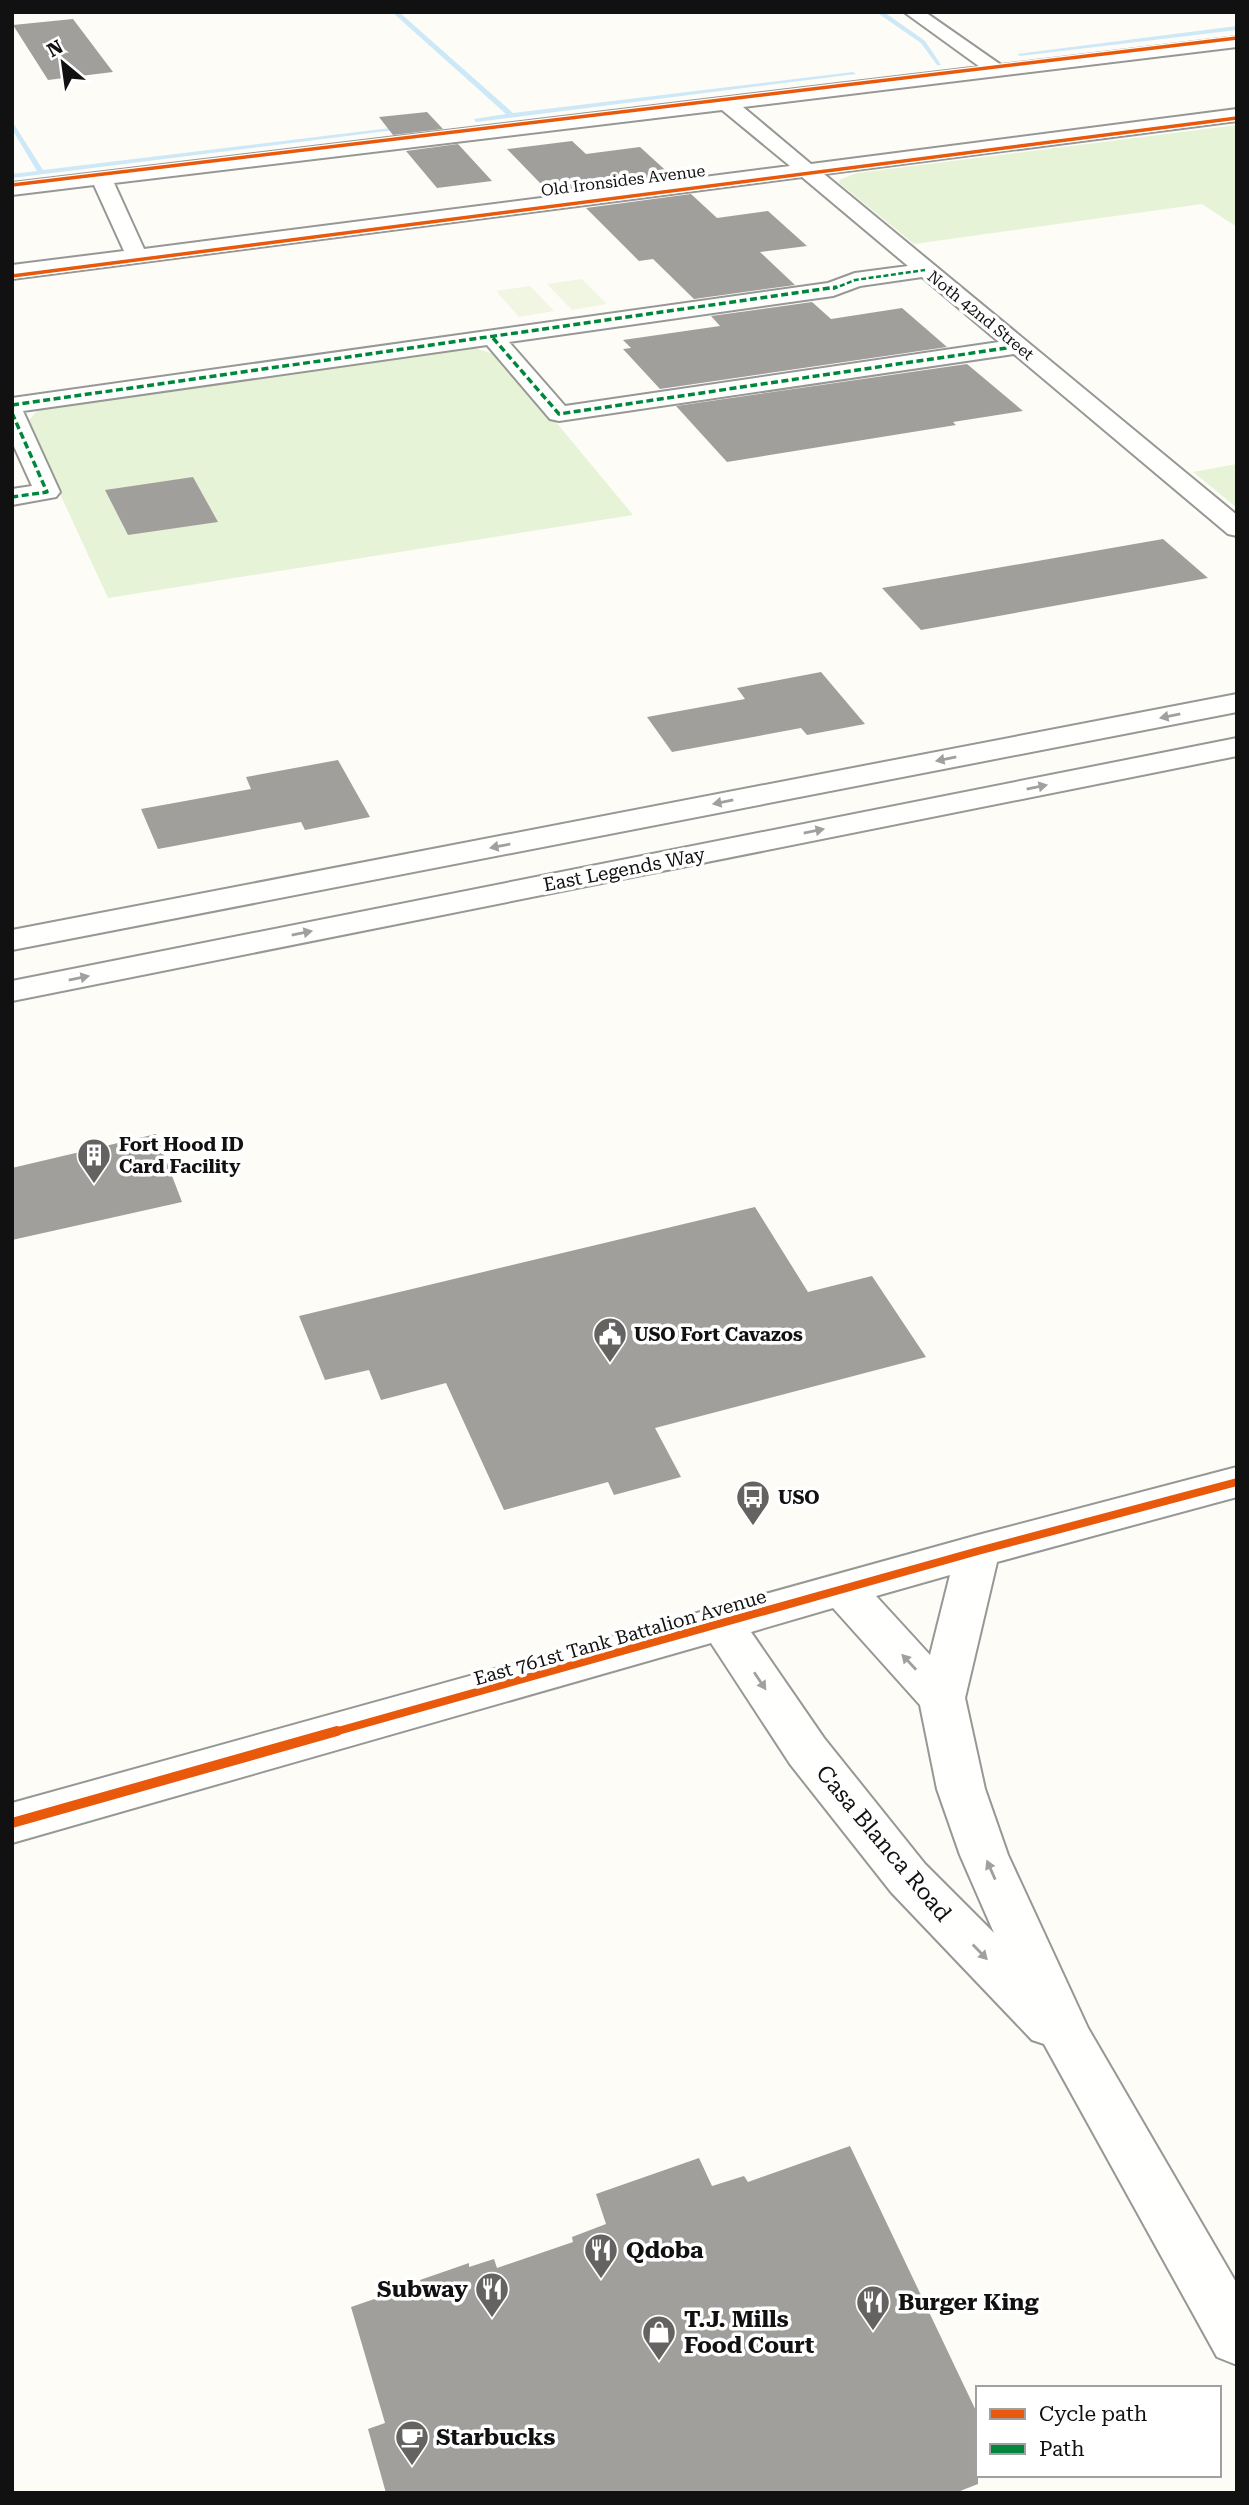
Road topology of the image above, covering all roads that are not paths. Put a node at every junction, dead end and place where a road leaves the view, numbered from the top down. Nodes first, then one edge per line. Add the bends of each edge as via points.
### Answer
1 (913, 12) edge
2 (1237, 42) edge
3 (998, 71) junction
4 (726, 103) junction
5 (1237, 115) edge
6 (806, 171) junction
7 (102, 178) junction
8 (12, 189) edge
9 (137, 256) junction
10 (925, 270) junction
11 (12, 272) edge
12 (493, 338) junction
13 (1020, 346) junction
14 (12, 405) edge
15 (12, 413) edge
16 (12, 497) edge
17 (1237, 528) edge
18 (1237, 703) edge
19 (1237, 747) edge
20 (12, 940) edge
21 (12, 992) edge
22 (1237, 1482) edge
23 (978, 1551) junction
24 (843, 1590) junction
25 (722, 1624) junction
26 (942, 1698) junction
27 (12, 1823) edge
28 (1069, 2043) junction
29 (1237, 2338) edge

1 - 3 street
2 - 3 street
3 - 4 street
4 - 6 street, Noth 42nd Street
4 - 7 street
5 - 6 street, Old Ironsides Avenue
6 - 9 street, Old Ironsides Avenue
6 - 10 street, Noth 42nd Street
7 - 8 street
7 - 9 street
9 - 11 street, Old Ironsides Avenue
10 - 12 street via 855,280 833,289
10 - 13 street, Noth 42nd Street
12 - 13 street via 559,414
12 - 14 street
13 - 17 street, Noth 42nd Street
15 - 16 street via 47,492
18 -> 20 street
21 -> 19 street, East Legends Way
22 - 23 street, East 761st Tank Battalion Avenue
23 - 24 street, East 761st Tank Battalion Avenue
23 - 26 street, Casa Blanca Road
24 - 25 street, East 761st Tank Battalion Avenue
26 -> 24 street
25 - 27 street, East 761st Tank Battalion Avenue
25 -> 28 street, Casa Blanca Road via 807,1751 908,1878
28 -> 26 street, Casa Blanca Road via 984,1855 961,1789
28 - 29 street, Casa Blanca Road

